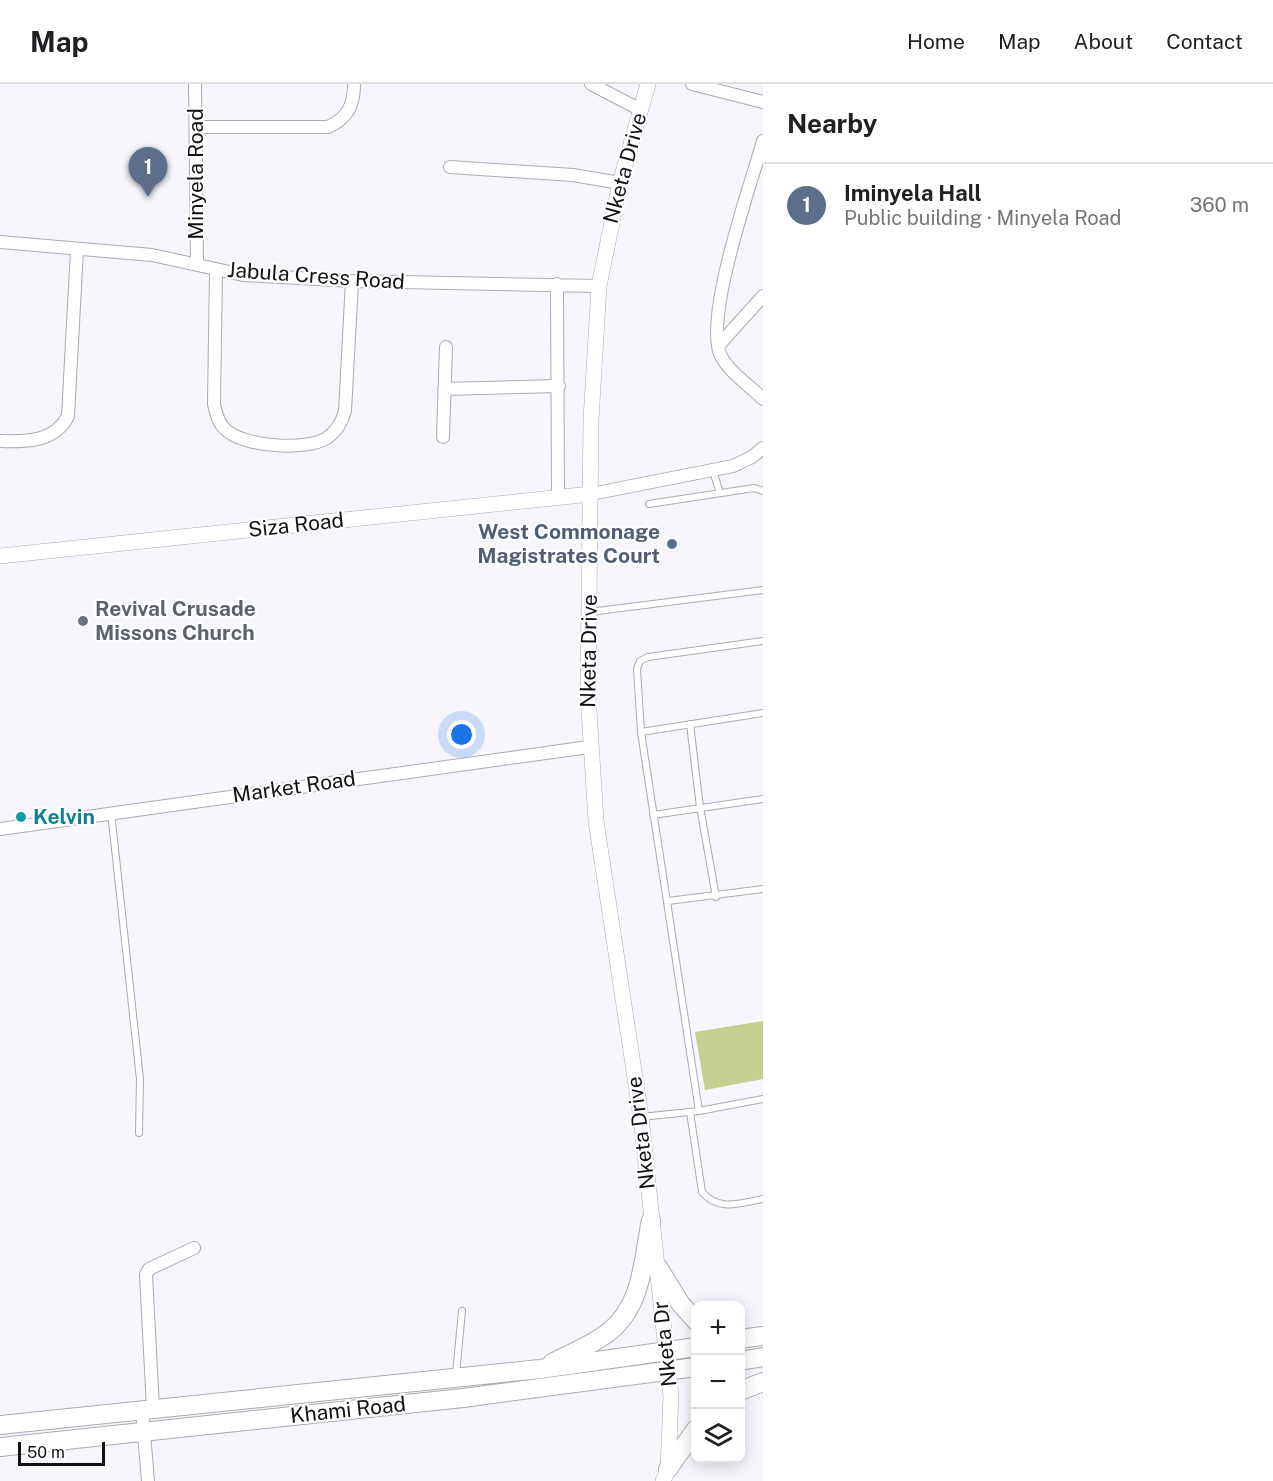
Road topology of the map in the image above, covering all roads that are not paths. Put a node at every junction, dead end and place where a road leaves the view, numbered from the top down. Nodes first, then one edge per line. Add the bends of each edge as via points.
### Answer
1 (195, 84) edge
2 (354, 84) edge
3 (591, 84) edge
4 (648, 84) edge
5 (692, 84) edge
6 (763, 102) edge
7 (641, 110) junction
8 (196, 127) junction
9 (763, 141) edge
10 (450, 167) dead end
11 (620, 183) junction
12 (0, 242) edge
13 (77, 250) junction
14 (197, 263) junction
15 (216, 270) junction
16 (352, 281) junction
17 (557, 284) junction
18 (599, 286) junction
19 (763, 296) edge
20 (718, 346) junction
21 (446, 347) dead end
22 (559, 386) junction
23 (444, 389) junction
24 (763, 399) edge
25 (443, 437) dead end
26 (0, 441) edge
27 (763, 448) edge
28 (713, 471) junction
29 (763, 491) edge
30 (720, 493) junction
31 (591, 494) junction
32 (558, 497) junction
33 (649, 504) dead end
34 (0, 556) edge
35 (763, 590) edge
36 (589, 612) junction
37 (763, 641) edge
38 (763, 713) edge
39 (690, 724) junction
40 (641, 732) junction
41 (589, 747) junction
42 (763, 798) edge
43 (699, 807) junction
44 (111, 811) junction
45 (653, 815) junction
46 (0, 829) edge
47 (763, 889) edge
48 (716, 897) junction
49 (668, 901) junction
50 (763, 1099) edge
51 (699, 1111) junction
52 (690, 1112) junction
53 (641, 1117) junction
54 (139, 1133) dead end
55 (763, 1198) edge
56 (651, 1220) junction
57 (194, 1248) dead end
58 (658, 1268) junction
59 (462, 1311) dead end
60 (691, 1315) edge
61 (763, 1336) edge
62 (745, 1338) edge
63 (691, 1348) edge
64 (666, 1352) junction
65 (763, 1357) edge
66 (745, 1360) edge
67 (691, 1368) edge
68 (540, 1369) junction
69 (668, 1371) junction
70 (456, 1378) junction
71 (763, 1382) edge
72 (745, 1389) edge
73 (147, 1409) junction
74 (0, 1425) edge
75 (143, 1433) junction
76 (691, 1437) edge
77 (0, 1447) edge
78 (666, 1475) edge
79 (148, 1481) edge

1 - 8 street, Minyela Road
2 - 8 street via 349,110 328,127
3 - 7 street
4 - 7 street, Nketa Drive
5 - 6 street
7 - 11 street, Nketa Drive
8 - 14 street, Minyela Road
9 - 20 street via 721,292
10 - 11 street via 573,175
11 - 18 street, Nketa Drive
12 - 13 street, Jabula Cress Road
13 - 14 street, Jabula Cress Road via 152,255
13 - 26 street via 68,416 60,430 49,436 22,442
14 - 15 street, Jabula Cress Road
15 - 16 street, Jabula Cress Road
15 - 16 street via 217,419 237,437 267,445 313,443 326,439 341,423 345,411
16 - 17 street, Jabula Cress Road
17 - 18 street, Jabula Cress Road
17 - 22 street
18 - 31 street, Nketa Drive
19 - 20 street
20 - 24 street via 726,363
21 - 23 street
22 - 23 street
22 - 32 street
23 - 25 street
27 - 28 street via 752,457
28 - 30 lane
28 - 31 street
29 - 30 lane via 754,488
30 - 33 lane
31 - 32 street, Siza Road
31 - 36 street, Nketa Drive
32 - 34 street, Siza Road
35 - 36 lane
36 - 41 street, Nketa Drive
37 - 40 lane via 640,661
38 - 39 lane
39 - 40 lane
39 - 43 lane
40 - 45 lane
41 - 44 street, Market Road
41 - 53 street, Nketa Drive via 596,821
42 - 43 lane
43 - 45 lane
43 - 48 lane
44 - 46 street, Market Road
44 - 54 lane via 140,1079
45 - 49 lane
47 - 48 lane
48 - 49 lane
49 - 51 lane
50 - 51 lane
51 - 52 lane
52 - 53 lane
52 - 55 lane via 702,1192 716,1204 729,1206
53 - 56 street, Nketa Drive
56 - 58 street, Nketa Dr
56 - 68 main road via 637,1295 623,1319 599,1339
57 - 73 street via 149,1269 146,1275
58 - 60 main road
58 - 64 street, Nketa Dr
59 - 70 lane
61 - 62 main road
63 - 64 main road, Khami Road
64 - 68 main road, Khami Road
64 - 69 street, Nketa Dr
65 - 66 main road
67 - 69 main road, Khami Road
68 - 70 main road, Khami Road
69 - 75 main road, Khami Road
69 - 78 street, Nketa Dr via 671,1407
70 - 73 main road, Khami Road
71 - 72 main road
73 - 74 main road, Khami Road
73 - 75 street
75 - 77 main road, Khami Road
75 - 79 street
76 - 78 main road

